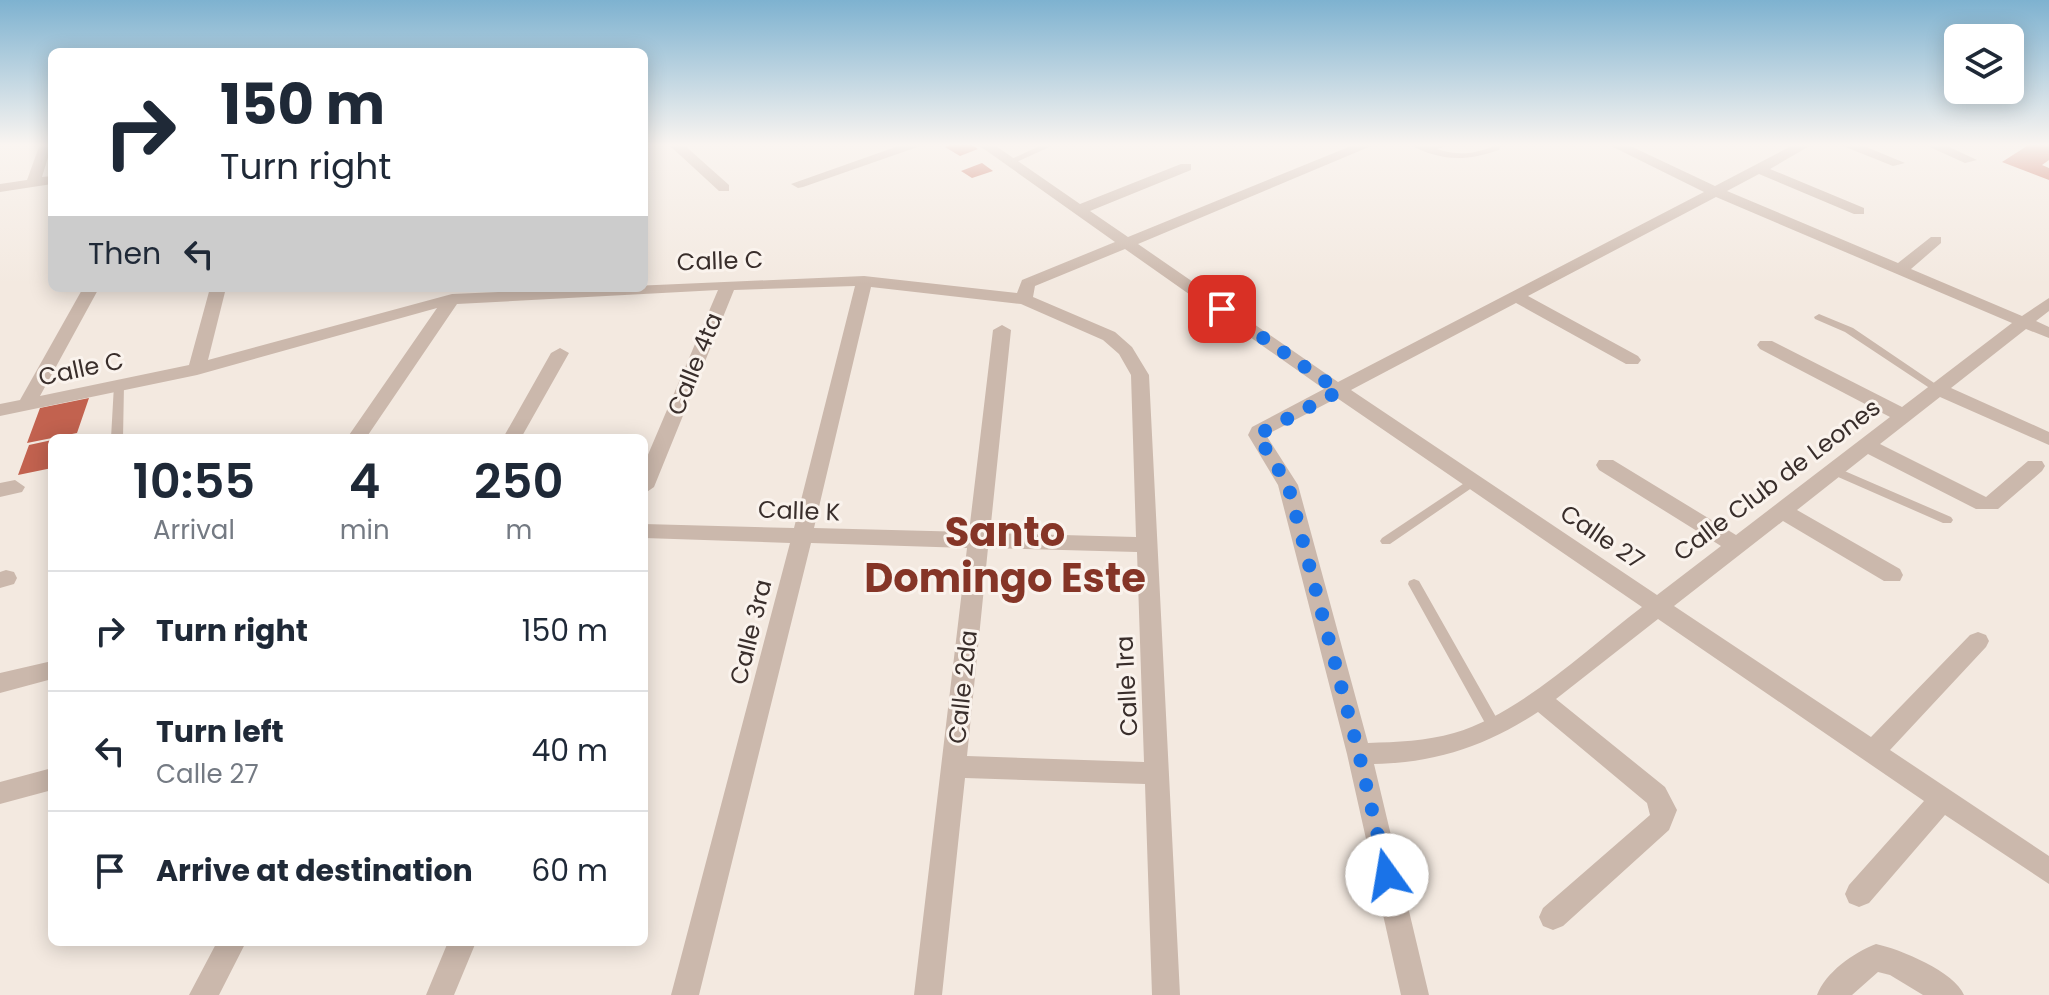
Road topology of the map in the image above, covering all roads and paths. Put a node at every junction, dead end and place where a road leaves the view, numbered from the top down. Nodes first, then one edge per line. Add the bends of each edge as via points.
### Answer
1 (1050, 190) edge
2 (1128, 190) edge
3 (1256, 190) edge
4 (1713, 190) edge
5 (1719, 190) edge
6 (1810, 190) edge
7 (1716, 192) junction
8 (1079, 210) junction
9 (1859, 211) dead end
10 (1936, 240) dead end
11 (1129, 243) junction
12 (1899, 270) junction
13 (864, 281) junction
14 (728, 285) junction
15 (648, 287) edge
16 (89, 292) edge
17 (217, 292) edge
18 (486, 292) edge
19 (452, 293) edge
20 (1517, 297) junction
21 (1024, 299) junction
22 (2049, 303) edge
23 (1819, 317) dead end
24 (2025, 323) junction
25 (1002, 330) dead end
26 (2049, 333) edge
27 (1766, 345) dead end
28 (560, 353) dead end
29 (1632, 360) dead end
30 (197, 369) junction
31 (119, 385) junction
32 (1938, 389) junction
33 (1339, 391) junction
34 (26, 405) junction
35 (0, 410) edge
36 (1904, 416) junction
37 (117, 434) edge
38 (359, 434) edge
39 (514, 434) edge
40 (2049, 439) edge
41 (1866, 445) junction
42 (1606, 465) dead end
43 (2035, 466) dead end
44 (1833, 470) junction
45 (648, 477) edge
46 (1472, 482) junction
47 (1781, 510) junction
48 (1947, 520) dead end
49 (648, 531) edge
50 (802, 537) junction
51 (978, 541) junction
52 (1386, 541) dead end
53 (1145, 545) junction
54 (1736, 545) junction
55 (1892, 575) dead end
56 (1414, 584) dead end
57 (1657, 605) junction
58 (1978, 641) dead end
59 (48, 671) edge
60 (0, 683) edge
61 (1539, 699) junction
62 (1495, 728) junction
63 (1874, 751) junction
64 (1359, 754) junction
65 (955, 767) junction
66 (1157, 773) junction
67 (48, 780) edge
68 (0, 793) edge
69 (1943, 798) junction
70 (2049, 871) edge
71 (1859, 894) dead end
72 (1553, 917) dead end
73 (230, 946) edge
74 (460, 946) edge
75 (203, 995) edge
76 (440, 995) edge
77 (685, 995) edge
78 (928, 995) edge
79 (1166, 995) edge
80 (1415, 995) edge
81 (1831, 995) edge
82 (1950, 995) edge

1 - 8 street, Calle 27
2 - 8 street
3 - 11 street
4 - 7 street
5 - 7 street
6 - 9 street
7 - 12 street
7 - 20 street
8 - 11 street, Calle 27
10 - 12 street
11 - 21 street via 1028,283
11 - 33 street, Calle 27
12 - 24 street
13 - 14 street, Calle C
13 - 21 street, Calle C
13 - 50 street, Calle 3ra
14 - 15 street, Calle C
14 - 45 street, Calle 4ta
16 - 34 street
17 - 30 street
18 - 19 street, Calle C
19 - 30 street, Calle C
19 - 38 street
20 - 29 street
20 - 33 street
21 - 53 street, Calle 1ra via 1109,336 1140,375
22 - 24 street, Calle Club de Leones
23 - 32 lane via 1849,330
24 - 26 street
24 - 32 street, Calle Club de Leones
25 - 51 street, Calle 2da
27 - 36 street
28 - 39 street
30 - 31 street, Calle C
31 - 34 street, Calle C
31 - 37 lane
32 - 36 street, Calle Club de Leones
32 - 40 street
33 - 46 street, Calle 27
33 - 64 street via 1259,431 1259,440 1288,485
34 - 35 street, Calle C
36 - 41 street, Calle Club de Leones
41 - 43 street via 1983,504 1991,504
41 - 44 street, Calle Club de Leones
42 - 54 street
44 - 47 street, Calle Club de Leones
44 - 48 lane
46 - 52 lane
46 - 57 street, Calle 27
47 - 54 street, Calle Club de Leones
47 - 55 street
49 - 50 street, Calle K
50 - 51 street, Calle K
50 - 77 street, Calle 3ra
51 - 53 street, Calle K
51 - 65 street, Calle 2da
53 - 66 street, Calle 1ra
54 - 57 street, Calle Club de Leones
56 - 62 lane
57 - 61 street, Calle Club de Leones
57 - 63 street, Calle 27
58 - 63 street
59 - 60 street
61 - 62 street, Calle Club de Leones
61 - 72 street via 1656,795 1664,810 1660,822
62 - 64 street, Calle Club de Leones via 1449,748
63 - 69 street, Calle 27
64 - 80 street
65 - 66 street
65 - 78 street, Calle 2da
66 - 79 street, Calle 1ra
67 - 68 street
69 - 70 street, Calle 27
69 - 71 street
73 - 75 street
74 - 76 street
81 - 82 street via 1876,958 1895,962

